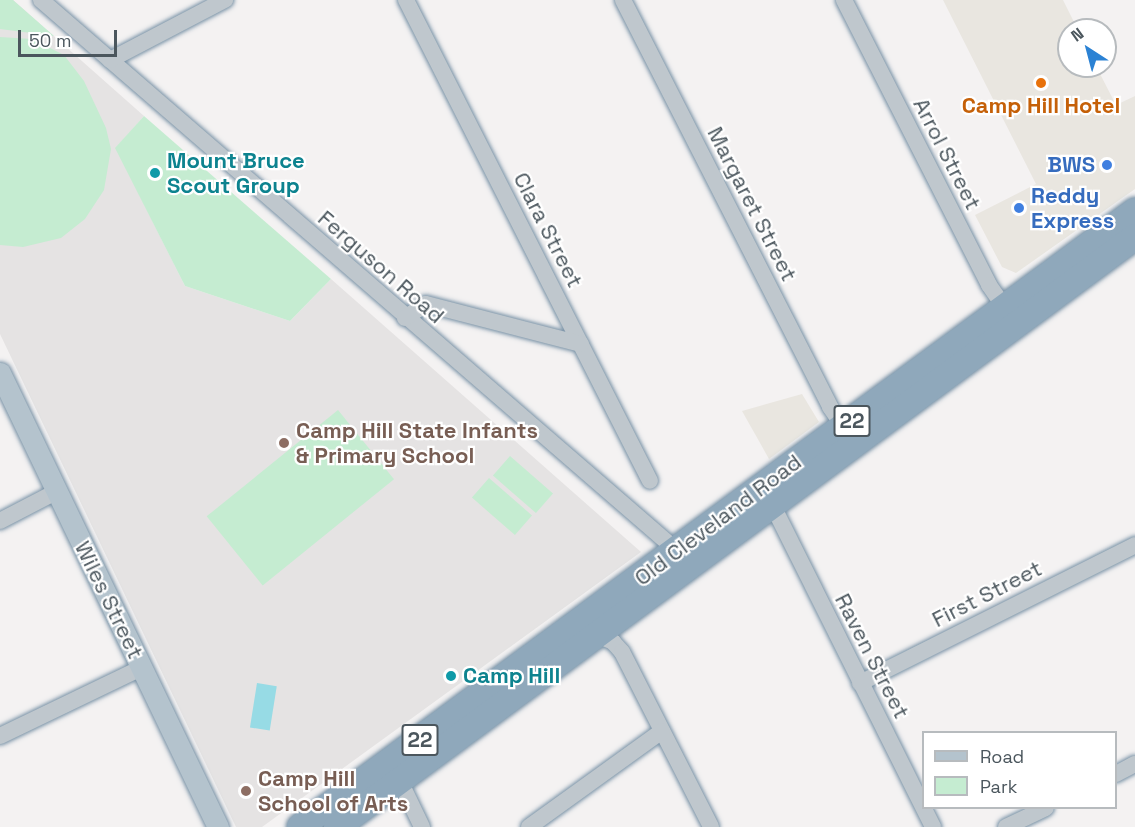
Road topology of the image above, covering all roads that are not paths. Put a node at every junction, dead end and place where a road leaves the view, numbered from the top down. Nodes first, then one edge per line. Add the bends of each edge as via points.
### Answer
1 (41, 0) edge
2 (225, 0) edge
3 (406, 0) edge
4 (623, 0) edge
5 (844, 0) edge
6 (110, 60) junction
7 (1135, 212) edge
8 (1135, 237) edge
9 (1011, 316) junction
10 (405, 318) junction
11 (581, 344) junction
12 (0, 373) edge
13 (0, 396) edge
14 (844, 427) junction
15 (650, 481) dead end
16 (48, 496) junction
17 (772, 506) junction
18 (0, 521) edge
19 (1135, 545) edge
20 (685, 557) junction
21 (569, 630) junction
22 (598, 635) junction
23 (133, 672) junction
24 (860, 683) junction
25 (662, 731) junction
26 (0, 736) edge
27 (1135, 764) edge
28 (1117, 773) edge
29 (400, 781) junction
30 (922, 805) edge
31 (924, 809) edge
32 (1042, 809) edge
33 (204, 827) edge
34 (218, 827) edge
35 (300, 827) edge
36 (337, 827) edge
37 (422, 827) edge
38 (530, 827) edge
39 (711, 827) edge
40 (933, 827) edge
41 (1006, 827) edge

1 - 6 street, Ferguson Road
2 - 6 street
3 - 11 street, Clara Street
4 - 14 street, Margaret Street
5 - 9 street, Arrol Street via 989,285
6 - 10 street, Ferguson Road
7 - 9 highway, Old Cleveland Road / 22
8 - 9 highway, Old Cleveland Road / 22
9 - 14 highway, Old Cleveland Road / 22
9 - 17 highway, Old Cleveland Road / 22
10 - 11 street via 426,304
10 - 20 street, Ferguson Road
11 - 15 street, Clara Street
12 - 34 main road, Wiles Street
13 - 16 main road, Wiles Street
14 - 20 highway, Old Cleveland Road / 22
16 - 18 street
16 - 23 main road, Wiles Street
17 - 20 highway, Old Cleveland Road / 22
17 - 24 street, Raven Street
19 - 24 street, First Street
20 - 21 highway, Old Cleveland Road / 22
20 - 22 highway, Old Cleveland Road / 22
21 - 22 street
21 - 35 highway, Old Cleveland Road / 22
22 - 25 street via 622,652
22 - 29 highway, Old Cleveland Road / 22
23 - 26 street
23 - 33 main road, Wiles Street
24 - 30 street, Raven Street
25 - 38 street
25 - 39 street
27 - 28 street
29 - 36 highway, Old Cleveland Road / 22
29 - 37 street
31 - 40 street, Raven Street
32 - 41 street

